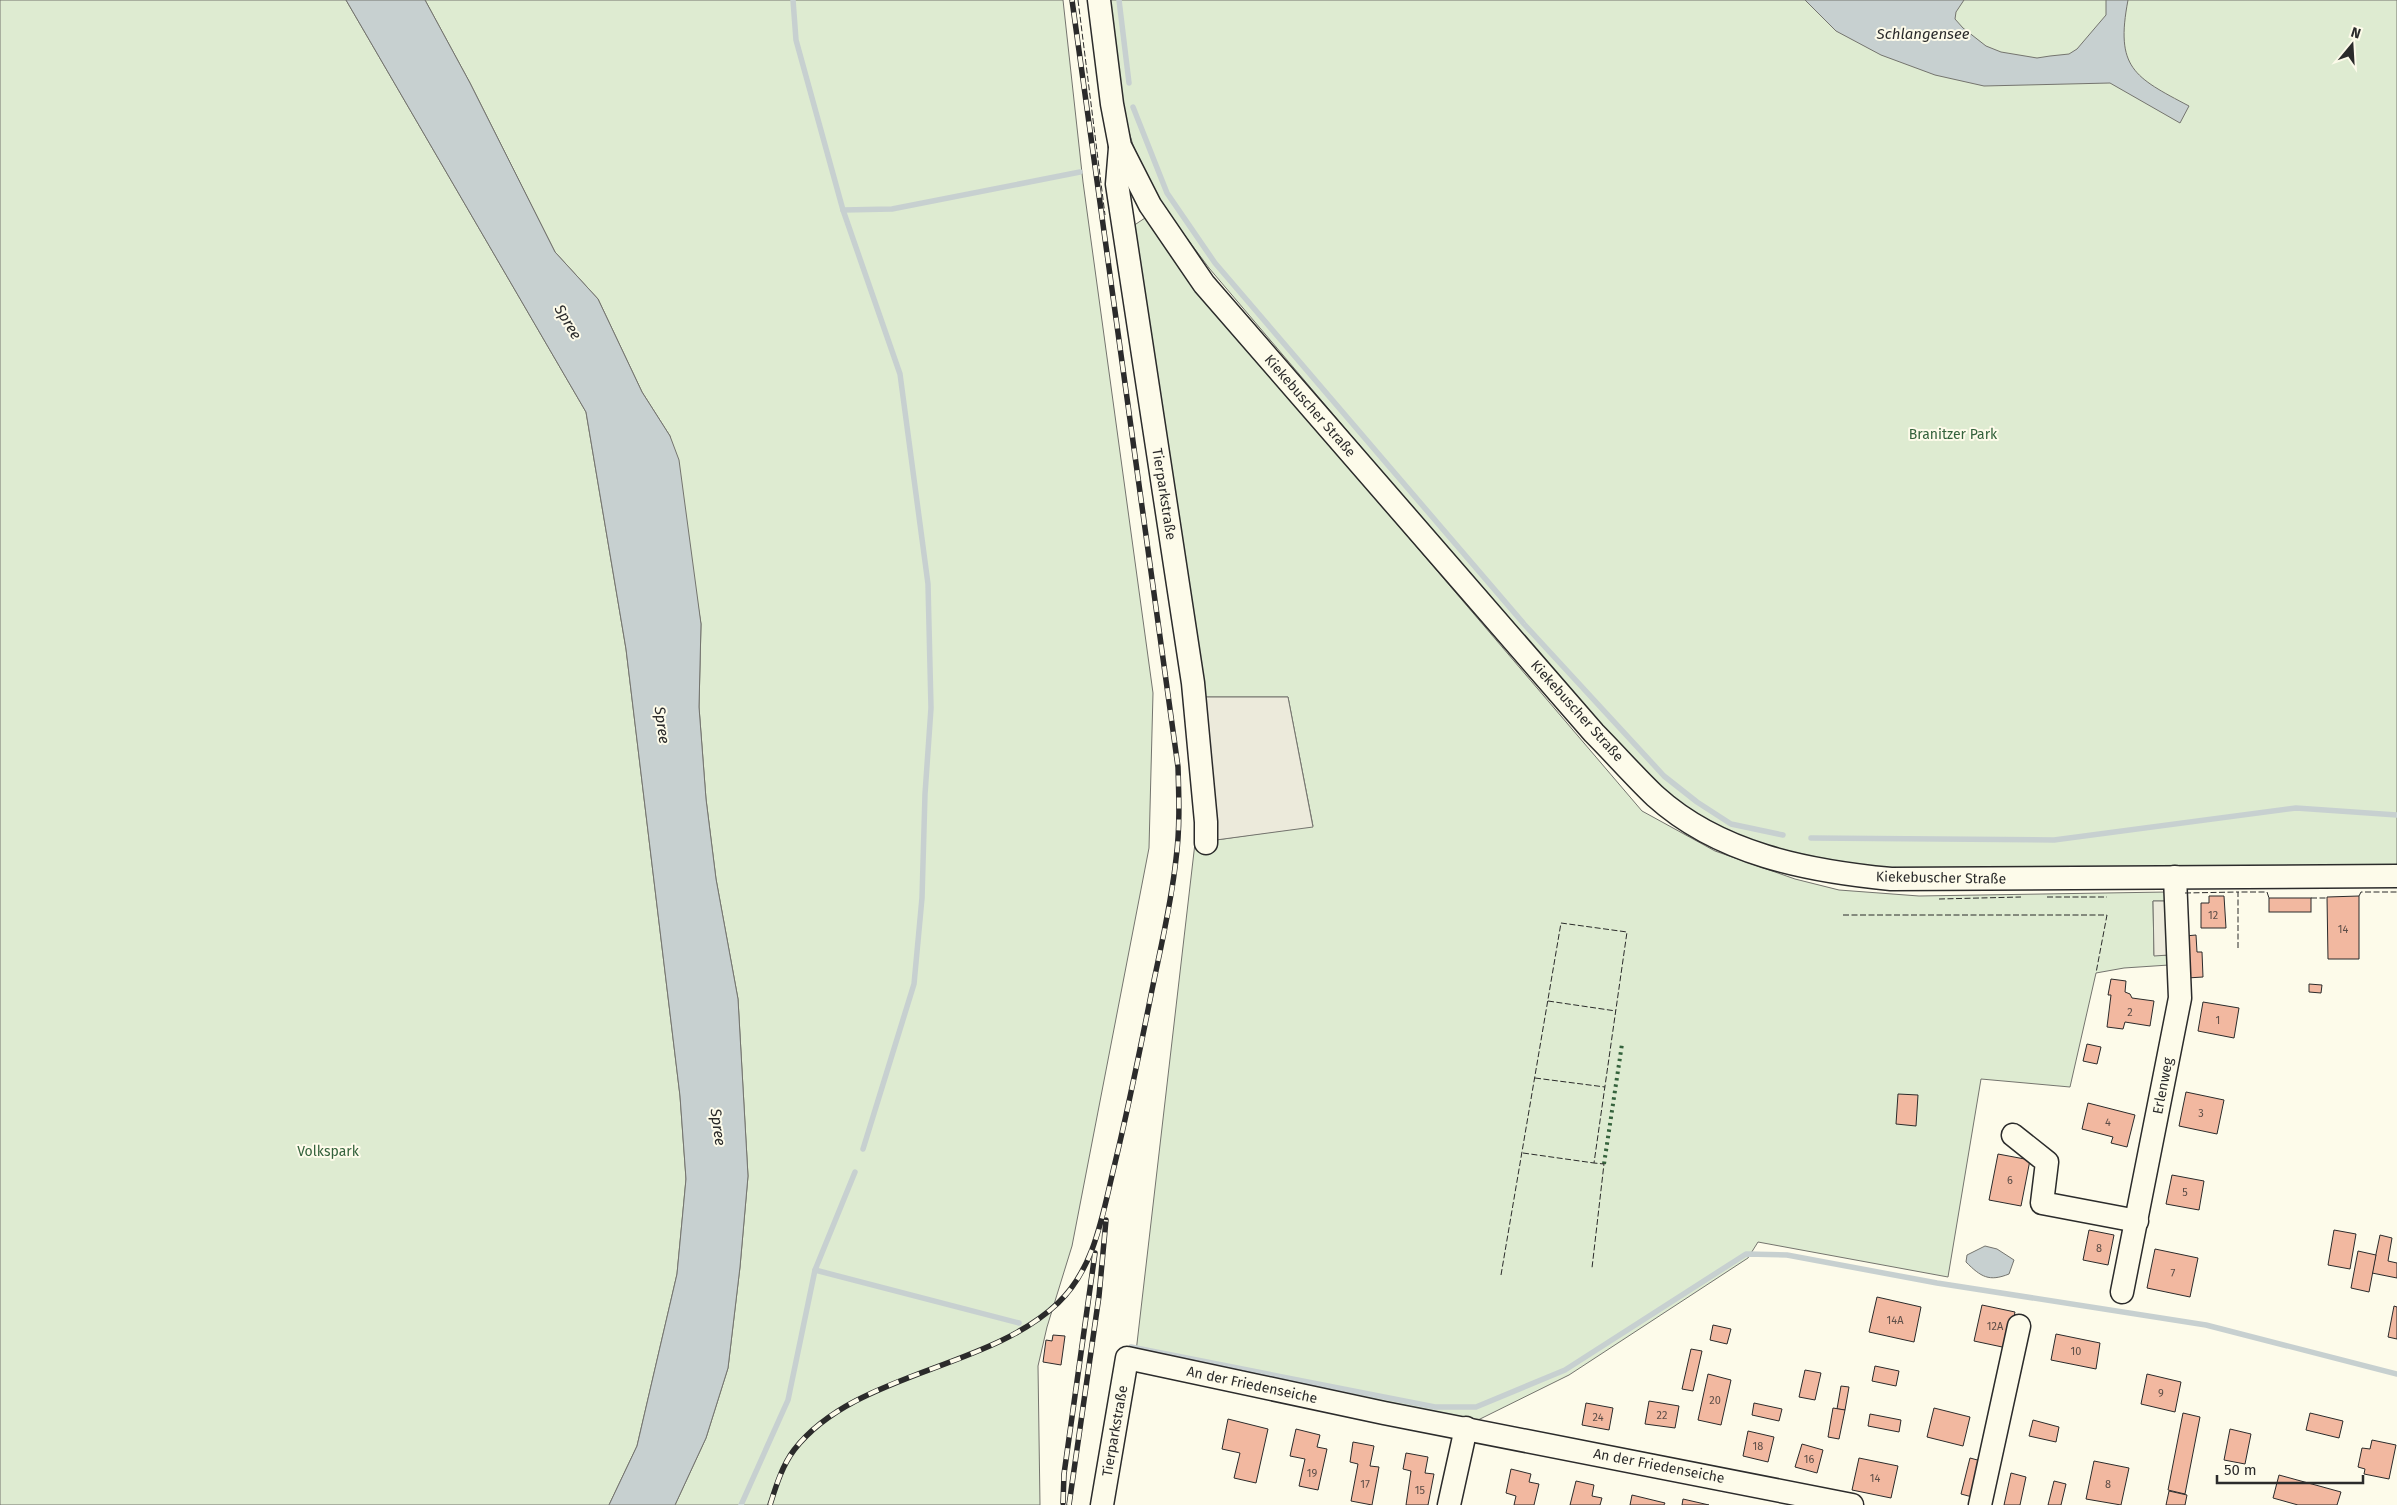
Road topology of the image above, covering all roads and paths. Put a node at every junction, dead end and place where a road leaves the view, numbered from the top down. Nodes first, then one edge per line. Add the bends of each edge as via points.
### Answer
1 (1099, 0) edge
2 (1120, 146) junction
3 (1206, 843) dead end
4 (2397, 876) edge
5 (2176, 877) junction
6 (2012, 1136) dead end
7 (2137, 1221) junction
8 (2122, 1292) dead end
9 (2019, 1326) dead end
10 (1127, 1358) joint
11 (1466, 1428) junction
12 (1102, 1505) edge
13 (1449, 1505) edge
14 (1852, 1505) edge
15 (1980, 1505) edge

1 - 2 street, Kiekebuscher Straße
2 - 3 street, Tierparkstraße via 1117,184 1193,683
2 - 5 street, Kiekebuscher Straße via 1150,205 1204,284 1594,733 1656,796 1688,821 1722,841 1760,855 1858,876 1925,880
4 - 5 street, Kiekebuscher Straße
5 - 7 street, Erlenweg via 2180,998
6 - 7 street via 2047,1162 2042,1203
7 - 8 street, Erlenweg
9 - 15 street
10 - 11 street, An der Friedenseiche
10 - 12 street, Tierparkstraße
11 - 13 street
11 - 14 street, An der Friedenseiche

